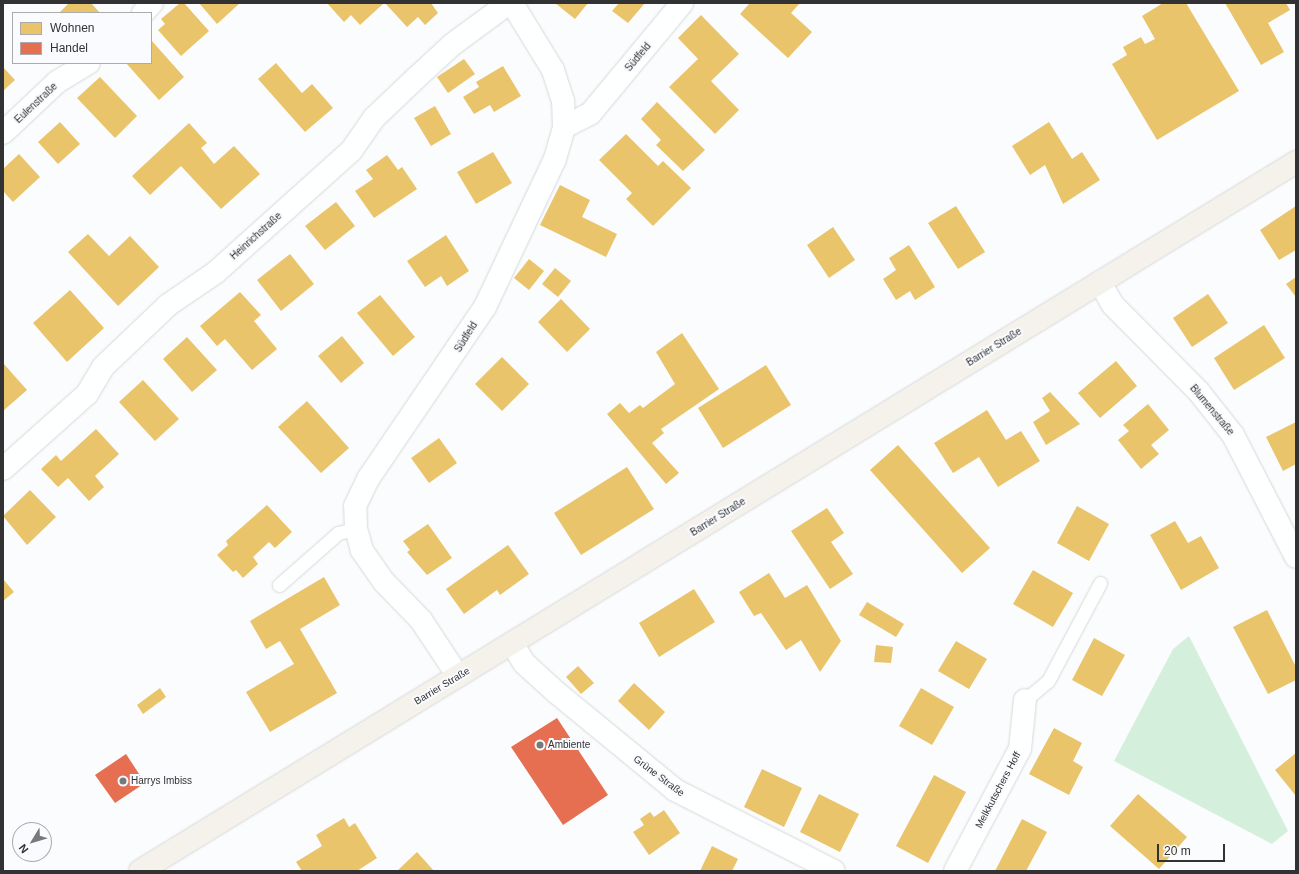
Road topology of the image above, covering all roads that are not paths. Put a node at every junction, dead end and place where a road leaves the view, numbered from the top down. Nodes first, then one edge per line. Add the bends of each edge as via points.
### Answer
1 (152, 3) edge
2 (509, 3) edge
3 (512, 3) edge
4 (682, 3) edge
5 (144, 12) edge
6 (88, 64) edge
7 (564, 127) junction
8 (3, 133) edge
9 (1296, 162) edge
10 (1100, 282) junction
11 (3, 469) edge
12 (1289, 528) edge
13 (356, 529) junction
14 (1296, 557) edge
15 (1100, 583) dead end
16 (279, 585) dead end
17 (512, 643) junction
18 (458, 676) junction
19 (1025, 700) joint
20 (140, 871) edge
21 (834, 871) edge
22 (955, 871) edge

1 - 5 street
2 - 11 street, Heinrichstraße via 453,44 374,118 351,151 221,267 168,305 103,367 88,394
3 - 7 street via 553,70 563,101
4 - 7 street, Südfeld via 590,114
6 - 8 street, Eulenstraße via 57,82
7 - 13 street, Südfeld via 555,159 485,307 368,479 355,506
9 - 10 main road, Barrier Straße
10 - 12 street, Blumenstraße via 1113,305 1198,392 1234,435
10 - 17 main road, Barrier Straße
12 - 14 street, Blumenstraße
13 - 16 lane via 338,532
13 - 18 street, Südfeld via 362,550 380,576 421,620
15 - 19 lane, Melkkutschers Hoff via 1048,681
17 - 18 main road, Barrier Straße
17 - 21 street, Grüne Straße via 524,663 557,693 675,790
18 - 20 main road, Barrier Straße
19 - 22 street, Melkkutschers Hoff via 1020,749

